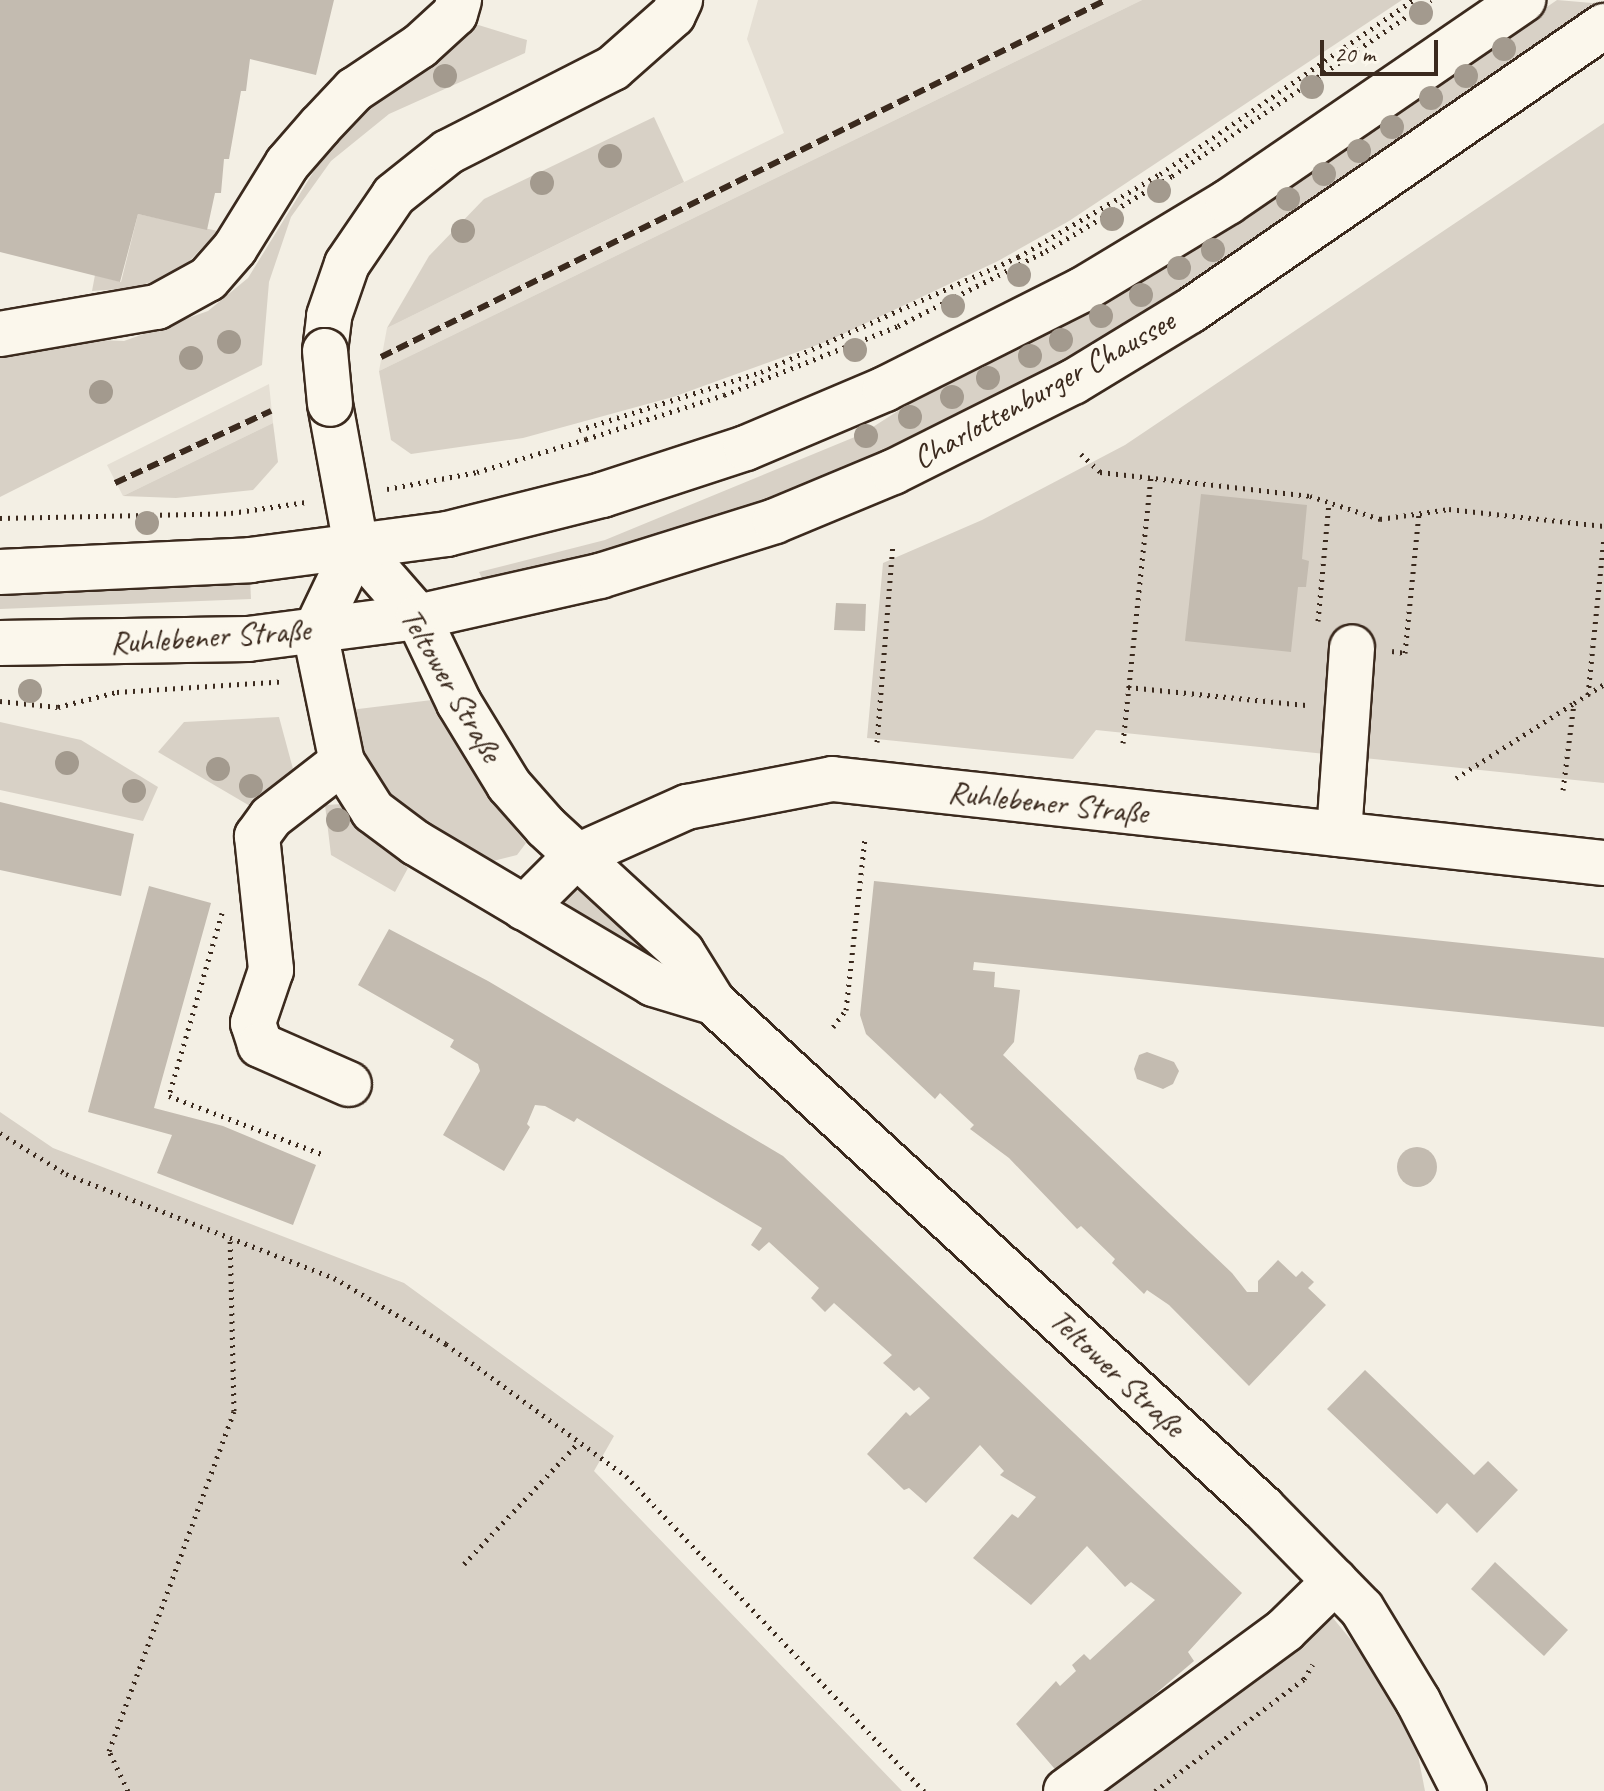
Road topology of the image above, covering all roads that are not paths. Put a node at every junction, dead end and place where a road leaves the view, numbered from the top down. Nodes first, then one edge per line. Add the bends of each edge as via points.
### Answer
1 (459, 0) edge
2 (680, 0) edge
3 (1523, 0) edge
4 (1604, 26) edge
5 (0, 334) edge
6 (356, 546) junction
7 (0, 572) edge
8 (418, 617) junction
9 (315, 632) junction
10 (0, 643) edge
11 (1352, 647) road end
12 (342, 762) junction
13 (1339, 834) junction
14 (575, 857) junction
15 (1604, 863) edge
16 (524, 908) junction
17 (713, 1002) junction
18 (349, 1084) dead end
19 (1335, 1581) junction
20 (1066, 1791) edge
21 (1464, 1791) edge

1 - 5 street via 455,14 420,46 354,90 320,126 287,164 235,248 208,279 157,307
2 - 6 street, bridge via 673,15 613,68 448,152 394,195 347,264 329,316 325,351
3 - 6 street via 1161,244 885,389 746,448 602,495 472,529
4 - 8 street, Charlottenburger Chaussee via 1190,311 1073,382 972,434 790,515 695,549
6 - 7 street via 127,569
6 - 8 street, Teltower Straße
6 - 9 street
8 - 9 street, Ruhlebener Straße
8 - 14 street, Teltower Straße via 453,692 509,785
9 - 10 street, Ruhlebener Straße via 74,645
9 - 12 street, Teltower Straße
11 - 13 street
12 - 16 street, Teltower Straße via 373,811 410,840
12 - 18 street via 271,817 257,836 271,970 253,1023 260,1045
13 - 14 street, Ruhlebener Straße via 832,779 687,807
13 - 15 street, Ruhlebener Straße
14 - 16 street, Ruhlebener Straße
14 - 17 street, Teltower Straße via 682,952
16 - 17 street, Teltower Straße via 653,984
17 - 19 street, Teltower Straße via 1263,1508
19 - 20 street via 1285,1630
19 - 21 street, Teltower Straße via 1362,1609

